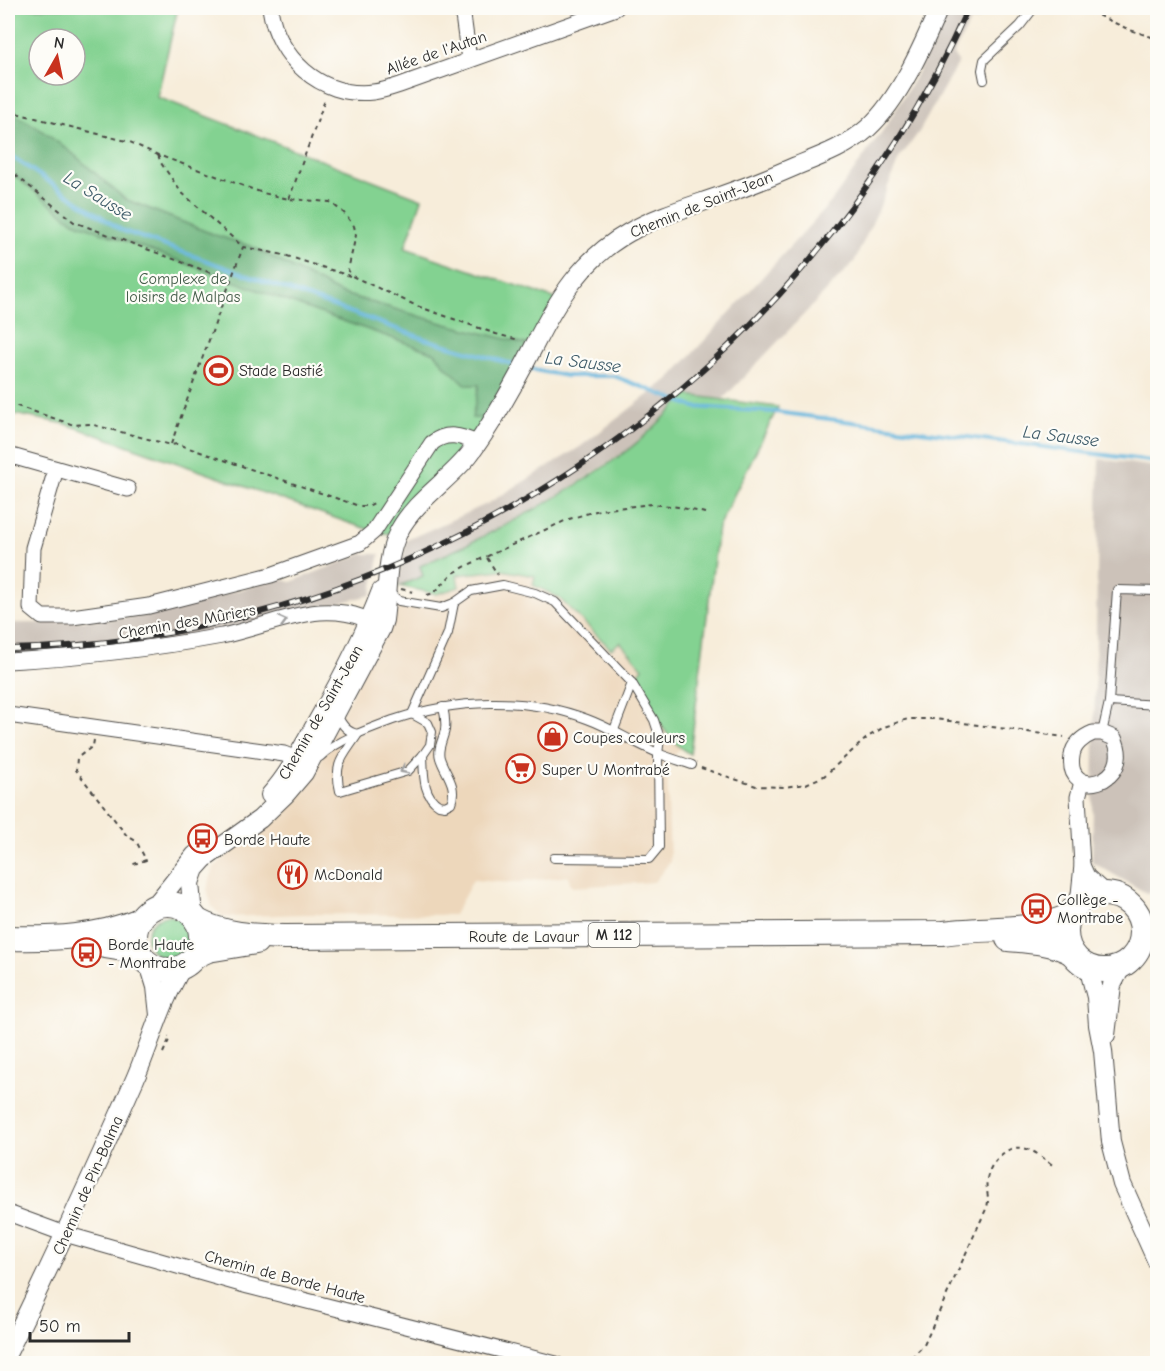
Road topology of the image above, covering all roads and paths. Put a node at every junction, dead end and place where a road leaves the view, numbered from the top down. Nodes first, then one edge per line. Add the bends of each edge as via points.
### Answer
1 (270, 8) edge
2 (462, 8) edge
3 (616, 8) edge
4 (939, 8) edge
5 (1034, 8) edge
6 (1082, 8) edge
7 (1158, 39) edge
8 (469, 60) junction
9 (984, 80) dead end
10 (330, 86) junction
11 (8, 111) edge
12 (158, 155) junction
13 (8, 169) edge
14 (290, 199) junction
15 (243, 246) junction
16 (352, 276) junction
17 (230, 280) junction
18 (528, 349) junction
19 (8, 403) edge
20 (171, 444) junction
21 (477, 444) junction
22 (8, 455) edge
23 (56, 469) junction
24 (128, 489) dead end
25 (376, 502) dead end
26 (705, 513) dead end
27 (487, 558) junction
28 (503, 585) junction
29 (1158, 591) edge
30 (385, 600) junction
31 (454, 603) junction
32 (8, 662) edge
33 (632, 683) junction
34 (1109, 702) junction
35 (1158, 705) edge
36 (333, 706) junction
37 (443, 707) junction
38 (412, 714) junction
39 (8, 715) edge
40 (96, 728) junction
41 (614, 730) junction
42 (1102, 733) junction
43 (358, 734) junction
44 (1077, 744) junction
45 (265, 752) junction
46 (658, 754) junction
47 (423, 755) junction
48 (693, 765) joint
49 (300, 766) junction
50 (283, 778) junction
51 (1082, 782) junction
52 (554, 858) dead end
53 (131, 865) dead end
54 (1082, 865) junction
55 (1107, 894) junction
56 (1072, 908) junction
57 (147, 914) junction
58 (1147, 916) edge
59 (194, 917) junction
60 (943, 933) junction
61 (285, 937) junction
62 (8, 938) edge
63 (64, 938) junction
64 (1139, 952) edge
65 (1078, 959) junction
66 (146, 960) junction
67 (189, 961) junction
68 (159, 1014) junction
69 (1103, 1051) junction
70 (1055, 1167) dead end
71 (8, 1213) edge
72 (1143, 1233) junction
73 (65, 1234) junction
74 (1158, 1254) edge
75 (1158, 1264) edge
76 (8, 1352) edge
77 (556, 1364) edge
78 (905, 1364) edge

1 - 10 street, Allée de l'Autan via 273,28 290,57 315,79
2 - 8 street
3 - 8 street, Allée de l'Autan
4 - 18 street, Chemin de Saint-Jean via 910,68 870,126 820,156 628,232 591,259 570,283
5 - 9 lane via 984,60
6 - 7 path
8 - 10 street, Allée de l'Autan via 400,86 372,92
10 - 14 path
11 - 12 path via 114,137
12 - 14 path
12 - 15 path via 181,192
13 - 17 path via 74,222
14 - 16 path via 330,202 344,213 356,235 348,270
15 - 16 path
15 - 17 path
16 - 18 path
17 - 20 path
18 - 21 street, Chemin de Saint-Jean via 519,374
19 - 20 path via 74,425 90,424
20 - 25 path via 359,506
21 - 23 street via 454,435 432,443 374,531 360,543 271,574 149,606 72,617 42,617 31,608 33,548
21 - 30 street, Chemin de Saint-Jean via 403,524 394,541
22 - 23 street
23 - 24 street
26 - 27 path via 652,504 599,510 569,519
27 - 28 path
27 - 30 path via 452,574 434,593
28 - 31 lane via 471,591
28 - 33 lane via 555,602
29 - 34 lane via 1117,590
30 - 31 lane via 441,608
32 -> 30 street, Chemin des Mûriers via 171,645 321,612 365,619
30 - 36 street, Chemin de Saint-Jean via 381,629
31 - 38 lane via 448,633
33 - 41 lane
33 - 46 lane via 654,720 660,738
34 - 35 lane
34 - 42 lane
36 - 43 lane via 342,725
36 - 49 street, Chemin de Saint-Jean
37 - 38 lane
37 - 41 lane via 518,704 586,718
37 - 47 lane via 445,731 439,757 452,782 451,802 439,805 429,795
38 - 43 lane
38 - 47 lane via 428,723 432,732
39 - 40 street
40 - 45 street
40 - 53 path via 93,746 78,758 76,770 127,836 141,847 146,860
41 - 46 lane
42 - 44 street via 1086,735
42 - 51 street via 1114,738 1118,746 1115,769 1104,782
47 -> 43 lane via 408,771 340,791 337,766
43 - 49 lane
44 - 48 path via 1044,733 908,719 876,732 824,776 806,784 784,788 756,786
44 - 51 street via 1072,766
45 - 49 street via 284,754
45 - 50 street via 279,762
46 - 48 lane
46 - 52 lane via 659,847 649,859
49 - 50 street, Chemin de Saint-Jean
49 - 59 street, Chemin de Saint-Jean via 286,794 195,869 190,883
50 - 57 street, Chemin de Saint-Jean via 252,813 200,850
51 - 54 street via 1078,797
54 - 55 street via 1087,876
54 - 56 street
55 - 56 main road via 1087,898
55 - 58 main road
56 - 60 main road, Route de Lavaur / M 112 via 1060,920
56 - 65 main road via 1066,934
57 - 59 main road via 167,904 181,907
57 - 63 main road via 107,930
57 - 66 main road via 135,934
58 - 64 main road
59 - 61 main road, Route de Lavaur / M 112 via 224,931
59 - 67 main road via 201,938
60 - 61 main road, Route de Lavaur / M 112
60 - 65 main road, Route de Lavaur / M 112 via 1040,942 1062,947
61 - 67 main road, Route de Lavaur / M 112 via 208,950
62 - 63 main road
63 - 66 main road via 129,950
64 - 65 main road via 1103,970
64 - 69 street via 1112,985
65 - 69 street via 1089,974
66 - 67 main road via 166,970
66 - 68 street, Chemin de Pin-Balma via 156,987
67 - 68 street, Chemin de Pin-Balma
68 - 73 street, Chemin de Pin-Balma via 141,1064
69 - 72 street via 1112,1142 1122,1184
70 - 78 path via 1025,1147 1008,1150 998,1158 987,1178 987,1207 958,1275 924,1345
71 - 73 street, Chemin de Borde Haute
72 - 74 street
72 - 75 street
73 - 76 street, Chemin de Pin-Balma
73 - 77 street, Chemin de Borde Haute via 248,1286

